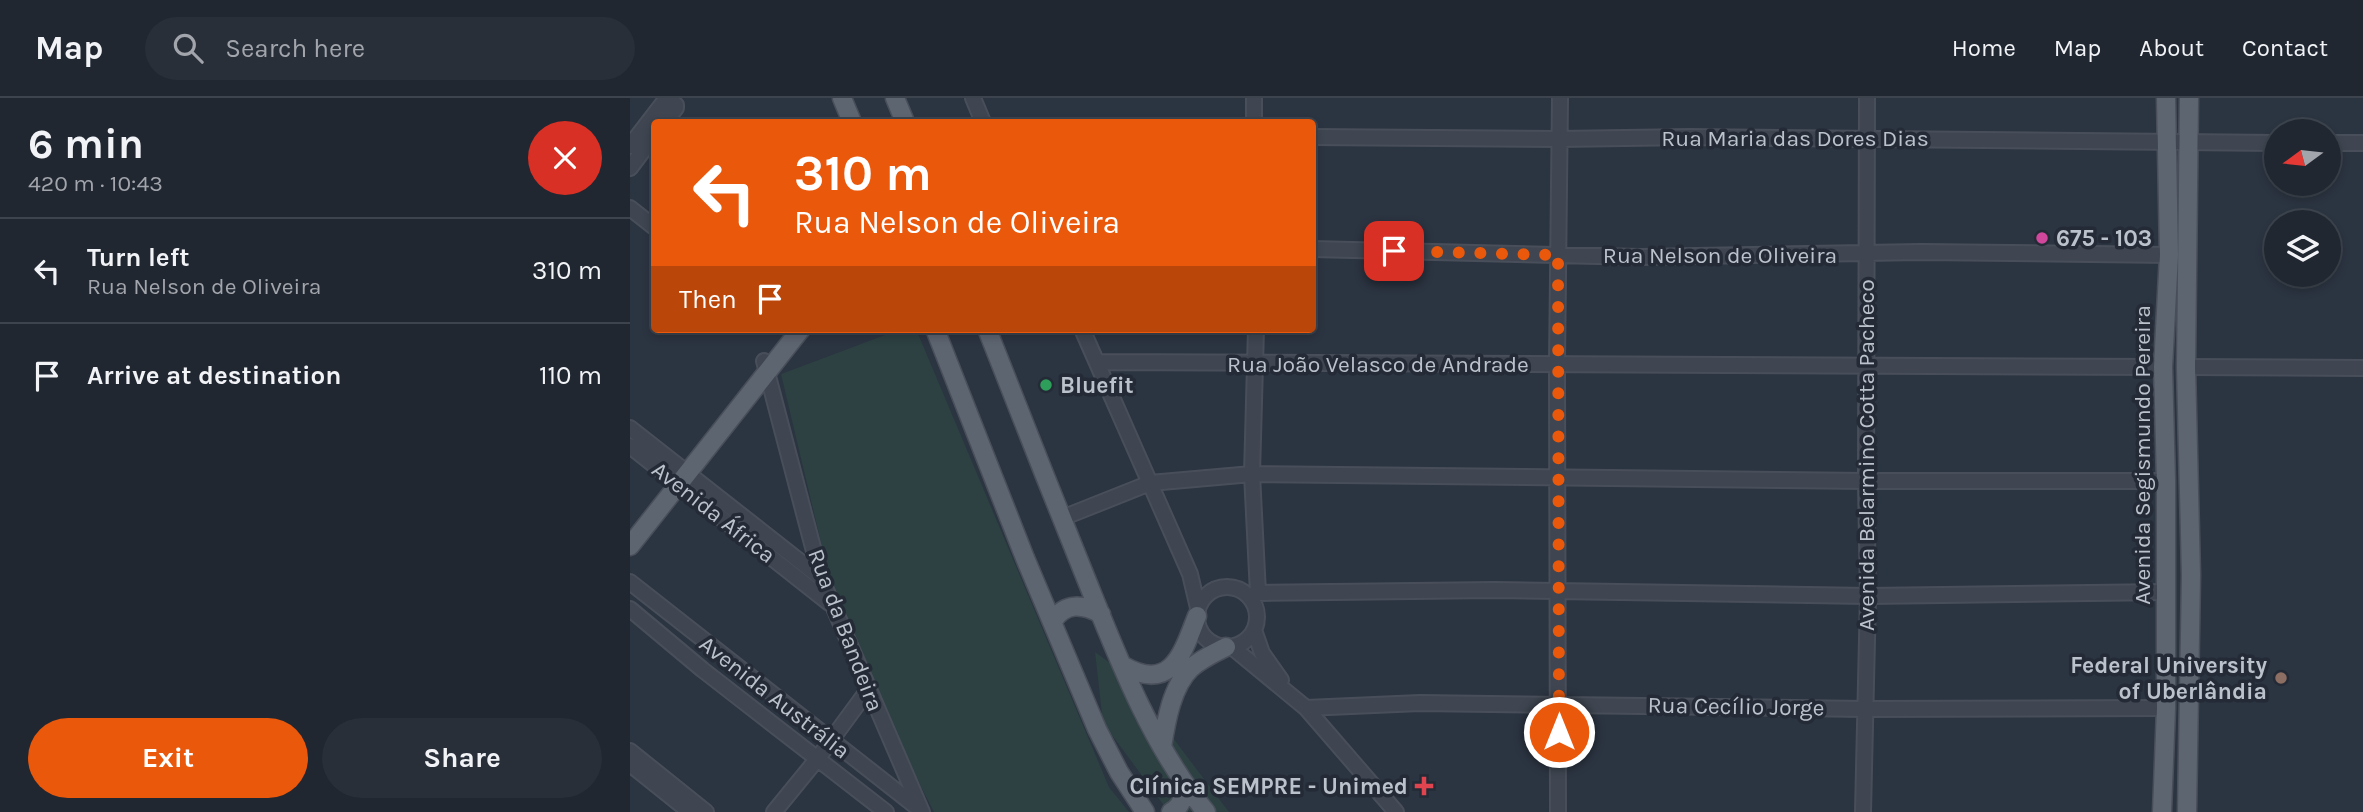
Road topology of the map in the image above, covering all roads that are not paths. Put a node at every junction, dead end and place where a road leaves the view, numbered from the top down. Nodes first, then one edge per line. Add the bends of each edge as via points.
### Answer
1 (842, 98) edge
2 (895, 98) edge
3 (973, 98) edge
4 (1254, 98) edge
5 (1560, 98) edge
6 (1867, 98) edge
7 (2166, 98) edge
8 (2189, 98) edge
9 (671, 101) edge
10 (655, 119) edge
11 (666, 119) edge
12 (851, 119) edge
13 (904, 119) edge
14 (982, 119) edge
15 (1254, 119) edge
16 (651, 123) edge
17 (1316, 137) edge
18 (1868, 138) junction
19 (1560, 139) junction
20 (651, 140) edge
21 (2168, 142) junction
22 (2264, 143) edge
23 (2342, 143) edge
24 (2189, 144) junction
25 (2363, 144) edge
26 (630, 146) edge
27 (630, 168) edge
28 (630, 208) edge
29 (651, 225) edge
30 (1316, 249) edge
31 (1866, 254) junction
32 (1558, 255) junction
33 (2169, 256) junction
34 (2165, 331) junction
35 (2187, 332) junction
36 (789, 333) edge
37 (937, 333) edge
38 (989, 333) edge
39 (1084, 333) edge
40 (1256, 333) edge
41 (1097, 362) junction
42 (1256, 363) junction
43 (1557, 364) junction
44 (1866, 366) junction
45 (766, 367) junction
46 (2163, 367) junction
47 (2186, 367) junction
48 (2363, 368) edge
49 (630, 428) edge
50 (630, 446) edge
51 (1252, 474) junction
52 (679, 475) junction
53 (1558, 478) junction
54 (1866, 481) junction
55 (2166, 481) junction
56 (1150, 483) junction
57 (1062, 518) junction
58 (630, 527) edge
59 (630, 546) edge
60 (1190, 574) junction
61 (821, 578) junction
62 (630, 582) edge
63 (1216, 588) junction
64 (1558, 590) junction
65 (2166, 592) junction
66 (1254, 594) junction
67 (1868, 596) junction
68 (831, 604) junction
69 (630, 609) edge
70 (1197, 612) junction
71 (1101, 614) junction
72 (1053, 621) junction
73 (1254, 630) junction
74 (1229, 647) junction
75 (1122, 665) junction
76 (868, 690) junction
77 (1300, 703) junction
78 (1559, 705) junction
79 (2166, 708) junction
80 (1865, 709) junction
81 (831, 742) junction
82 (1161, 747) junction
83 (630, 751) edge
84 (818, 758) junction
85 (630, 764) edge
86 (1180, 778) junction
87 (1141, 807) edge
88 (922, 811) edge
89 (690, 812) edge
90 (706, 812) edge
91 (774, 812) edge
92 (886, 812) edge
93 (1158, 812) edge
94 (1171, 812) edge
95 (1206, 812) edge
96 (1396, 812) edge
97 (1558, 812) edge
98 (1863, 812) edge
99 (2162, 812) edge
100 (2187, 812) edge

1 - 12 main road
2 - 13 main road
3 - 14 street
4 - 15 street
5 - 19 street
6 - 18 street, Avenida Belarmino Cotta Pacheco
7 - 21 main road, Avenida Segismundo Pereira
8 - 24 main road, Avenida Segismundo Pereira
9 - 10 street
9 - 11 street
16 - 26 street
17 - 19 street, Rua Maria das Dores Dias
18 - 19 street, Rua Maria das Dores Dias
18 - 21 street, Rua Maria das Dores Dias
18 - 31 street, Avenida Belarmino Cotta Pacheco
19 - 32 street
20 - 27 street
21 - 24 street, Rua Maria das Dores Dias
21 - 33 main road, Avenida Segismundo Pereira
22 - 24 street, Rua Maria das Dores Dias
23 - 25 street
24 - 35 main road, Avenida Segismundo Pereira
28 - 29 street
30 - 32 street, Rua Nelson de Oliveira
31 - 32 street, Rua Nelson de Oliveira
31 - 33 street, Rua Nelson de Oliveira
31 - 44 street, Avenida Belarmino Cotta Pacheco
32 - 43 street
33 - 34 main road, Avenida Segismundo Pereira
34 - 35 main road
34 - 46 main road, Avenida Segismundo Pereira
35 - 47 main road, Avenida Segismundo Pereira
36 - 45 main road
37 - 72 main road
38 - 57 main road
39 - 41 street
40 - 42 street
41 - 42 street, Rua João Velasco de Andrade
41 - 56 street
42 - 43 street, Rua João Velasco de Andrade
42 - 51 street
43 - 44 street, Rua João Velasco de Andrade
43 - 53 street
44 - 46 street, Rua João Velasco de Andrade
44 - 54 street, Avenida Belarmino Cotta Pacheco
45 - 52 main road
45 - 61 street, Rua da Bandeira
46 - 55 main road, Avenida Segismundo Pereira
47 - 48 street
47 - 100 main road, Avenida Segismundo Pereira via 2191,575
49 - 52 street, Avenida África
50 - 52 street, Avenida África
51 - 53 street
51 - 56 street
51 - 66 street
52 - 58 main road
52 - 59 main road
52 - 61 street, Avenida África
52 - 68 street, Avenida África
53 - 54 street
53 - 64 street
54 - 55 street
54 - 67 street, Avenida Belarmino Cotta Pacheco
55 - 65 main road, Avenida Segismundo Pereira
56 - 57 street
56 - 60 street
57 - 71 main road
60 - 63 street
60 - 70 street
61 - 68 street, Rua da Bandeira
62 - 81 street, Avenida Austrália
63 - 66 street via 1234,587
63 - 70 street via 1208,592
64 - 66 street
64 - 67 street
64 - 78 street
65 - 67 street
65 - 79 main road, Avenida Segismundo Pereira
66 - 73 street
67 - 80 street, Avenida Belarmino Cotta Pacheco
68 - 76 street, Rua da Bandeira
69 - 84 street, Avenida Austrália
70 - 74 street via 1202,634 1216,645
70 - 75 main road via 1179,657 1162,673 1138,674
71 - 72 main road via 1077,605 1059,612
71 - 75 main road
72 - 87 main road via 1097,729
73 - 74 street via 1242,643
73 - 77 street via 1271,668
74 - 77 street
74 - 82 main road via 1200,661 1185,675
75 - 82 main road
76 - 81 street
76 - 88 street, Rua da Bandeira
77 - 78 street, Rua Cecílio Jorge
77 - 96 street
78 - 80 street, Rua Cecílio Jorge
78 - 97 street
79 - 80 street, Rua Cecílio Jorge
79 - 99 main road, Avenida Segismundo Pereira
80 - 98 street, Avenida Belarmino Cotta Pacheco
81 - 84 street
81 - 88 street, Avenida Austrália
82 - 86 main road
83 - 90 street
84 - 91 street
84 - 92 street, Avenida Austrália
85 - 89 street
86 - 94 main road via 1184,793 1181,804
86 - 95 main road
87 - 93 main road

